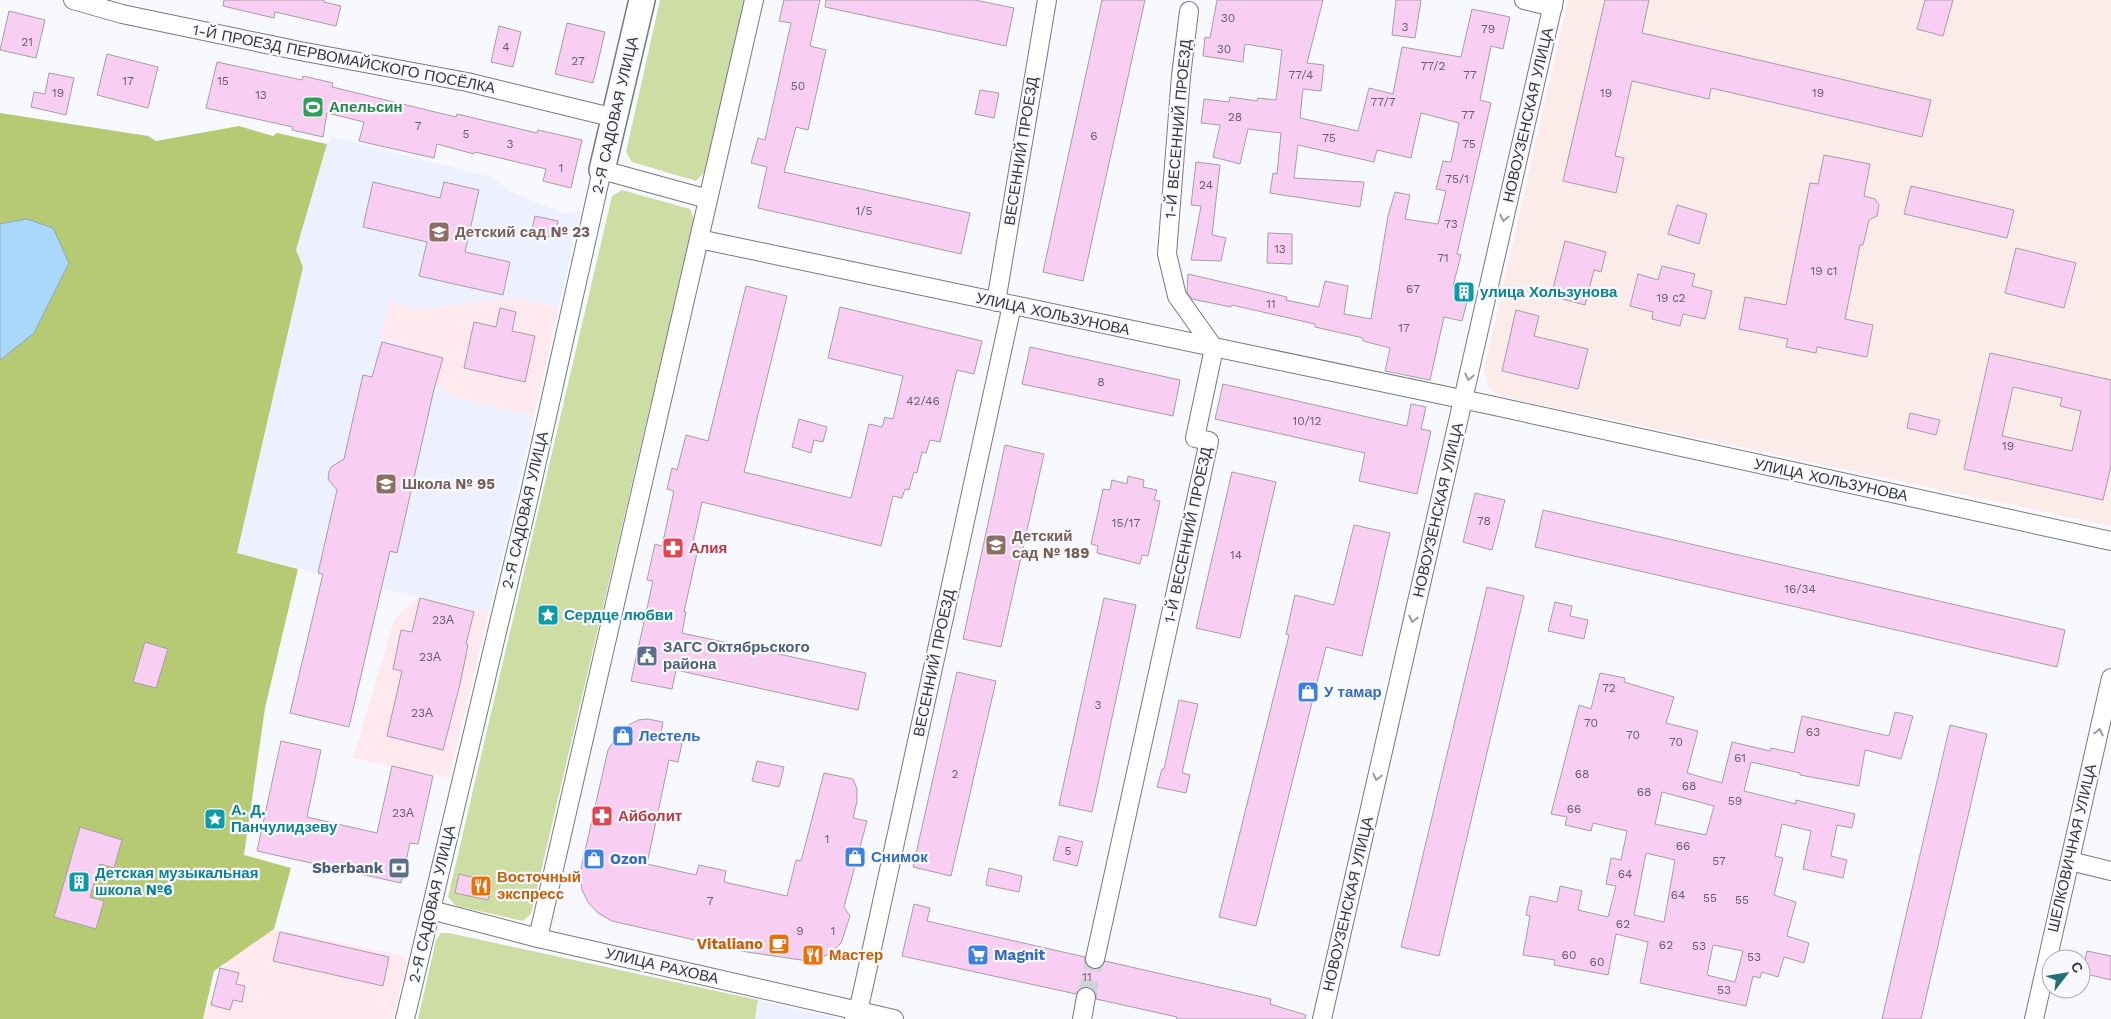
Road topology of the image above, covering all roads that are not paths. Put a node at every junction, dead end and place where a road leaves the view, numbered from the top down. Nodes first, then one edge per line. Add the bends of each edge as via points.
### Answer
1 (73, 0) edge
2 (642, 0) edge
3 (754, 0) edge
4 (1047, 0) edge
5 (1524, 0) edge
6 (98, 3) edge
7 (1553, 3) edge
8 (1189, 11) dead end
9 (615, 118) junction
10 (602, 170) junction
11 (708, 199) junction
12 (699, 240) junction
13 (1004, 304) junction
14 (1214, 348) junction
15 (1464, 401) junction
16 (2111, 541) edge
17 (2111, 678) edge
18 (2070, 861) junction
19 (2111, 870) edge
20 (431, 910) junction
21 (538, 938) junction
22 (1095, 959) tunnel mouth
23 (1086, 997) tunnel mouth
24 (856, 1015) edge
25 (405, 1019) edge
26 (894, 1019) edge
27 (1082, 1019) edge
28 (1322, 1019) edge
29 (2034, 1019) edge

1 - 6 street, 1-Й ПРОЕЗД ПЕРВОМАЙСКОГО ПОСЁЛКА
2 - 9 street, 2-Я САДОВАЯ УЛИЦА
3 - 11 street
4 - 13 street, ВЕСЕННИЙ ПРОЕЗД
5 - 7 street
6 - 9 street, 1-Й ПРОЕЗД ПЕРВОМАЙСКОГО ПОСЁЛКА via 122,14 467,82
7 -> 15 street, НОВОУЗЕНСКАЯ УЛИЦА
8 - 14 street, 1-Й ВЕСЕННИЙ ПРОЕЗД via 1167,254 1177,296
9 - 10 street, 2-Я САДОВАЯ УЛИЦА
10 - 11 street
10 - 20 street, 2-Я САДОВАЯ УЛИЦА
11 - 12 street
12 - 13 street, УЛИЦА ХОЛЬЗУНОВА
12 - 21 street
13 - 14 street, УЛИЦА ХОЛЬЗУНОВА
13 - 24 street, ВЕСЕННИЙ ПРОЕЗД
14 - 15 street, УЛИЦА ХОЛЬЗУНОВА
14 - 22 street, 1-Й ВЕСЕННИЙ ПРОЕЗД via 1195,438 1209,440
15 - 16 street, УЛИЦА ХОЛЬЗУНОВА
15 -> 28 street, НОВОУЗЕНСКАЯ УЛИЦА
18 -> 17 street, ШЕЛКОВИЧНАЯ УЛИЦА
18 - 19 street
18 - 29 street, ШЕЛКОВИЧНАЯ УЛИЦА
20 - 21 street, УЛИЦА РАХОВА
20 - 25 street, 2-Я САДОВАЯ УЛИЦА
21 - 24 street, УЛИЦА РАХОВА
23 - 27 street
24 - 26 street, УЛИЦА РАХОВА

